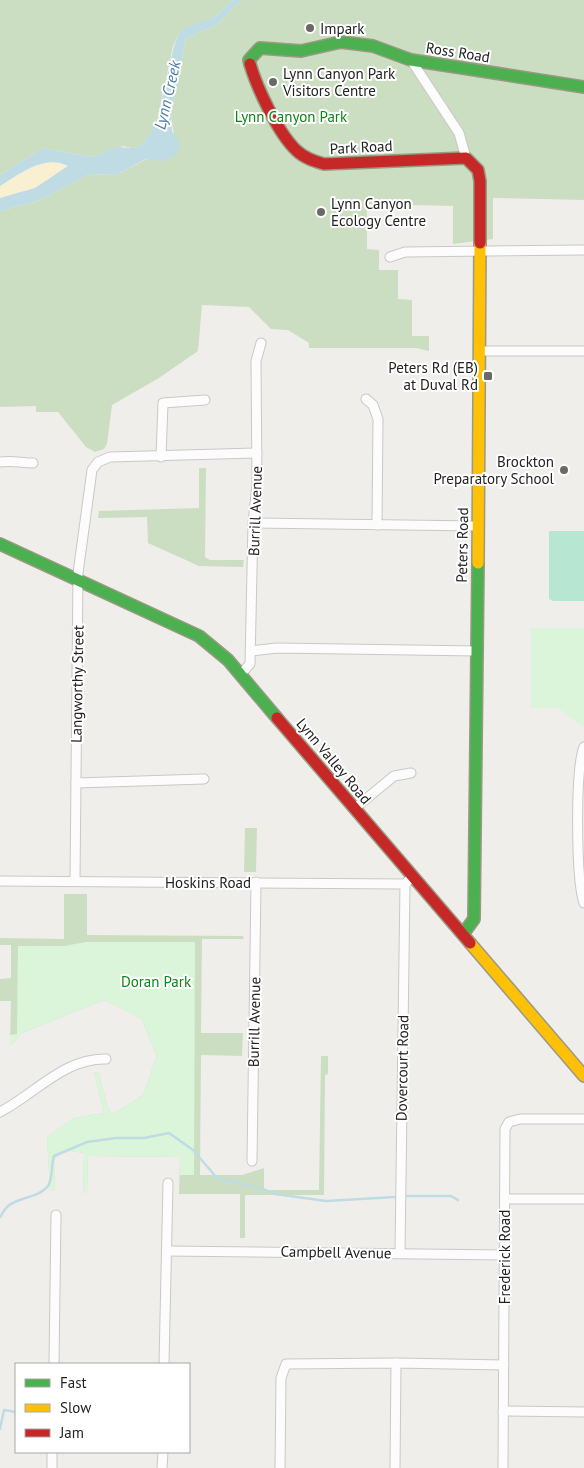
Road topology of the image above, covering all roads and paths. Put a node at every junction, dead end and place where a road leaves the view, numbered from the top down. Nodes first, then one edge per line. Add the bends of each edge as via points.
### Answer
1 (406, 58) junction
2 (584, 87) edge
3 (466, 158) junction
4 (480, 250) junction
5 (584, 250) edge
6 (390, 257) dead end
7 (261, 343) dead end
8 (479, 351) junction
9 (584, 351) edge
10 (366, 399) dead end
11 (205, 400) dead end
12 (257, 453) junction
13 (161, 457) junction
14 (0, 462) edge
15 (33, 463) dead end
16 (253, 523) junction
17 (377, 525) junction
18 (478, 526) junction
19 (0, 544) edge
20 (78, 580) junction
21 (251, 651) junction
22 (476, 651) junction
23 (240, 675) junction
24 (584, 747) edge
25 (411, 772) dead end
26 (204, 779) dead end
27 (76, 783) junction
28 (355, 808) junction
29 (409, 880) junction
30 (0, 881) edge
31 (75, 881) junction
32 (256, 882) junction
33 (584, 903) edge
34 (463, 934) junction
35 (106, 1059) dead end
36 (584, 1076) edge
37 (0, 1112) edge
38 (584, 1119) edge
39 (252, 1161) dead end
40 (168, 1183) dead end
41 (505, 1198) junction
42 (584, 1198) edge
43 (56, 1215) dead end
44 (167, 1251) junction
45 (400, 1253) junction
46 (504, 1255) junction
47 (54, 1363) edge
48 (164, 1363) edge
49 (396, 1363) junction
50 (504, 1365) junction
51 (503, 1411) junction
52 (584, 1412) edge
53 (52, 1453) edge
54 (162, 1453) edge
55 (52, 1468) edge
56 (162, 1468) edge
57 (280, 1468) edge
58 (395, 1468) edge
59 (503, 1468) edge

1 - 2 street, Ross Road
1 - 3 street, Ross Road via 459,133
1 - 3 street, Park Road via 373,46 341,42 301,51 260,48 249,60 279,128 296,151 312,162
3 - 4 street, Peters Road via 478,170 480,182
4 - 5 street
4 - 6 street via 475,253 405,252
4 - 8 street, Peters Road
7 - 12 street, Burrill Avenue via 256,361
8 - 9 street
8 - 18 street, Peters Road
10 - 17 street via 373,405 378,419
11 - 13 street via 163,403
12 - 13 street, Langworthy Street
12 - 16 street, Burrill Avenue
13 - 20 street, Langworthy Street via 101,459 92,470
14 - 15 street via 12,459
16 - 17 street
16 - 21 street, Burrill Avenue
17 - 18 street
18 - 22 street, Peters Road
19 - 20 street, Lynn Valley Road
20 - 23 street, Lynn Valley Road via 206,640
20 - 27 street, Langworthy Street
21 - 22 street via 278,648
21 - 23 street, Burrill Avenue via 250,664
22 - 34 street, Peters Road via 474,919
23 - 28 street, Lynn Valley Road
24 - 33 street via 579,777 579,880
25 - 28 street via 394,776
26 - 27 street
27 - 31 street, Langworthy Street
28 - 29 street, Lynn Valley Road
29 - 32 street, Hoskins Road
29 - 34 street, Lynn Valley Road
29 - 45 street, Dovercourt Road
30 - 31 street, Hoskins Road
31 - 32 street, Hoskins Road
32 - 39 street, Burrill Avenue
34 - 36 street, Lynn Valley Road
35 - 37 street via 94,1058 58,1073
38 - 41 street, Frederick Road via 520,1119 509,1122 505,1129
40 - 44 street
41 - 42 street
41 - 46 street, Frederick Road
43 - 47 street
44 - 45 street, Campbell Avenue
44 - 48 street
45 - 46 street, Campbell Avenue
46 - 50 street, Frederick Road
49 - 50 street
49 - 57 street via 286,1364 281,1378
49 - 58 street
50 - 51 street, Frederick Road
51 - 52 street
51 - 59 street, Frederick Road
53 - 55 street
54 - 56 street

